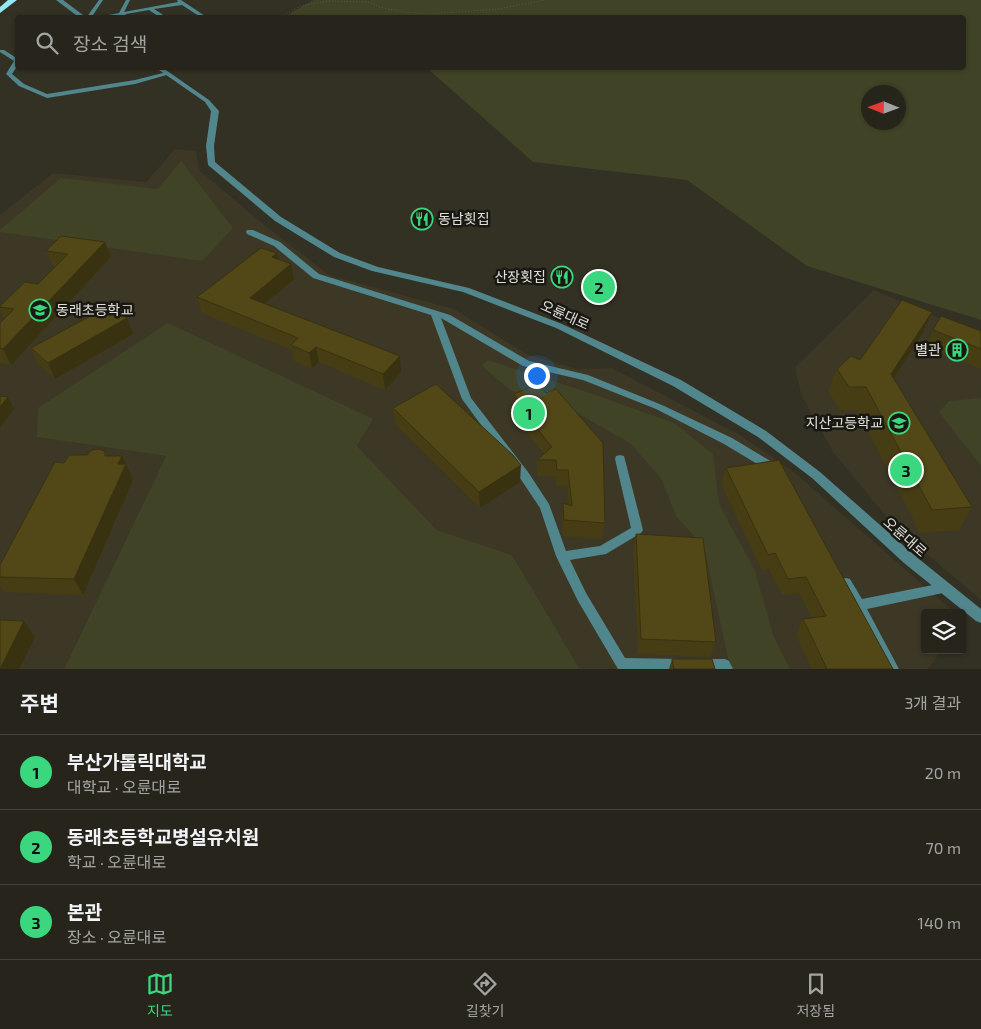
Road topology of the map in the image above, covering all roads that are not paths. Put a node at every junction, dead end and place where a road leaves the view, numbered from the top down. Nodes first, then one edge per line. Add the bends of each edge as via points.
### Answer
1 (13, 0) edge
2 (59, 0) edge
3 (101, 0) edge
4 (128, 0) edge
5 (180, 2) edge
6 (150, 8) junction
7 (0, 11) edge
8 (121, 13) junction
9 (82, 15) edge
10 (88, 15) edge
11 (111, 15) edge
12 (124, 15) edge
13 (161, 15) edge
14 (201, 15) edge
15 (2, 51) dead end
16 (15, 60) edge
17 (15, 64) edge
18 (163, 71) edge
19 (250, 232) dead end
20 (435, 314) junction
21 (620, 459) dead end
22 (782, 473) edge
23 (562, 556) junction
24 (840, 572) edge
25 (943, 588) junction
26 (859, 605) junction
27 (981, 617) edge
28 (624, 667) edge
29 (727, 669) edge
30 (894, 669) edge

1 - 7 highway
2 - 9 street
3 - 10 lane
4 - 8 lane
5 - 6 lane
5 - 14 lane
6 - 8 lane
6 - 13 lane
8 - 11 lane
8 - 12 lane
15 - 16 lane
17 - 18 lane via 9,74 13,79 47,96 135,82
18 - 25 street, 오륜대로 via 207,101 215,111 211,162 278,219 337,255 375,269 466,290 559,326 677,383 762,434 816,476
19 - 20 lane via 277,244 316,276
20 - 22 lane via 448,317 526,364 585,378 659,407 728,441
20 - 23 lane via 467,399 545,507
21 - 23 lane via 637,530 602,551
23 - 28 lane via 582,597
24 - 26 lane
25 - 26 lane
25 - 27 street, 오륜대로
26 - 30 lane
28 - 29 lane via 725,665

